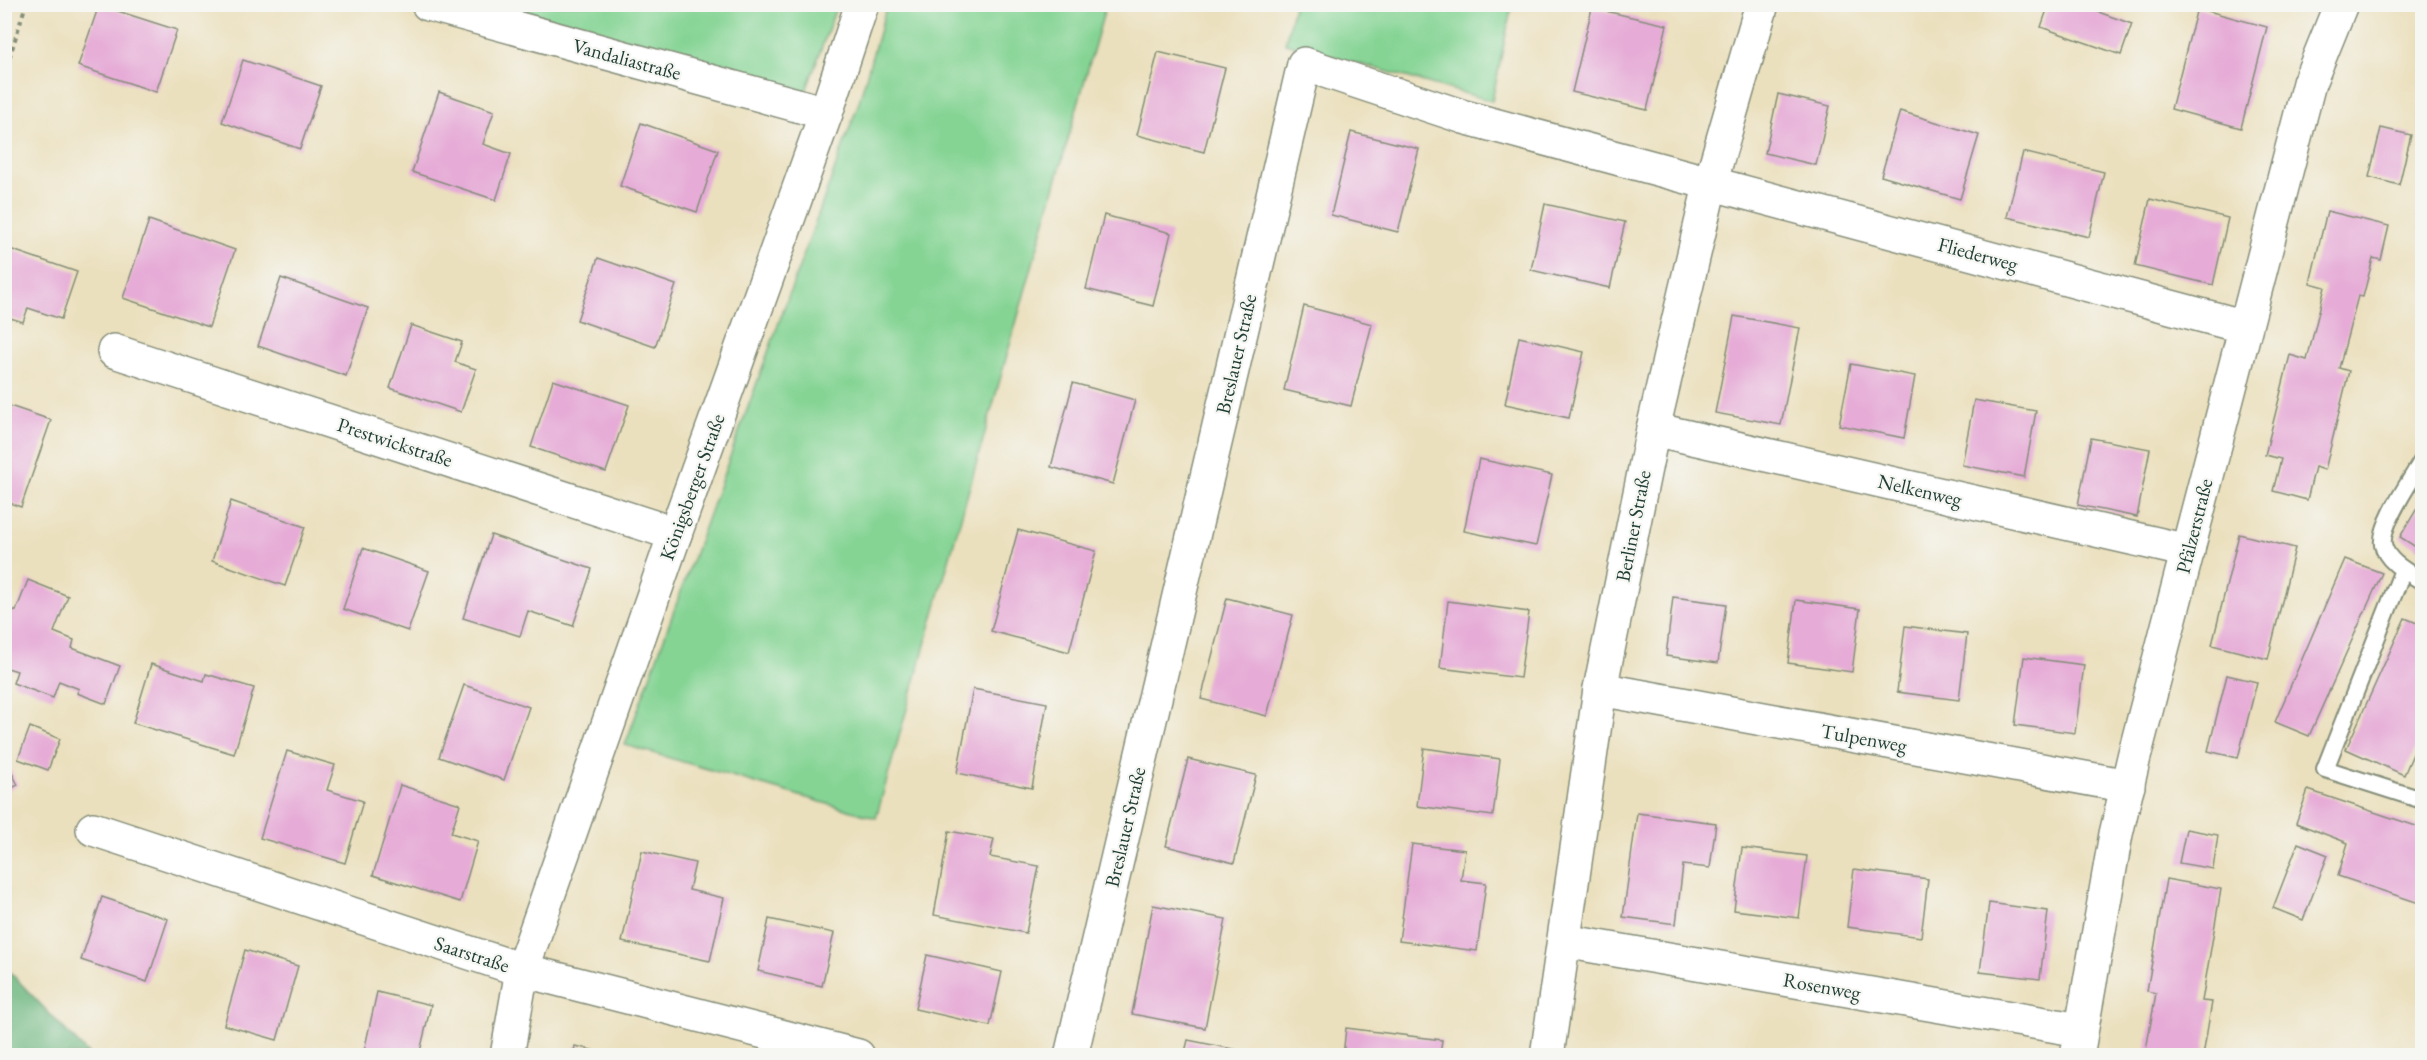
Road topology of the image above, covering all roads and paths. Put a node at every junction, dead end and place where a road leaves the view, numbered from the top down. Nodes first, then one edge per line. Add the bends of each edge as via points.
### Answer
1 (26, 4) edge
2 (428, 4) edge
3 (862, 4) edge
4 (1762, 4) edge
5 (2341, 4) edge
6 (4, 75) edge
7 (826, 113) junction
8 (1711, 181) junction
9 (2245, 327) junction
10 (114, 351) dead end
11 (1653, 429) junction
12 (2422, 461) edge
13 (675, 534) junction
14 (2188, 551) junction
15 (2403, 570) junction
16 (2422, 581) edge
17 (1600, 689) junction
18 (2128, 786) junction
19 (2422, 800) edge
20 (93, 829) dead end
21 (1564, 941) junction
22 (522, 970) junction
23 (2078, 1043) edge
24 (507, 1056) edge
25 (858, 1056) edge
26 (1071, 1056) edge
27 (1547, 1056) edge

1 - 6 path
2 - 7 street, Vandaliastraße
3 - 7 street, Königsberger Straße
4 - 8 street, Berliner Straße
5 - 9 street, Pfälzerstraße via 2309,82
7 - 13 street, Königsberger Straße
8 - 9 street, Fliederweg
8 - 11 street, Berliner Straße
8 - 26 street, Breslauer Straße via 1464,117 1304,64
9 - 14 street, Pfälzerstraße
10 - 13 street, Prestwickstraße
11 - 14 street, Nelkenweg
11 - 17 street, Berliner Straße
12 - 15 lane via 2386,526 2383,544
13 - 22 street, Königsberger Straße
14 - 18 street, Pfälzerstraße
15 - 16 lane
15 - 19 lane via 2325,769
17 - 18 street, Tulpenweg
17 - 21 street, Berliner Straße
18 - 23 street, Pfälzerstraße
20 - 22 street, Saarstraße
21 - 23 street, Rosenweg
21 - 27 street, Berliner Straße
22 - 24 street, Königsberger Straße
22 - 25 street, Saarstraße

